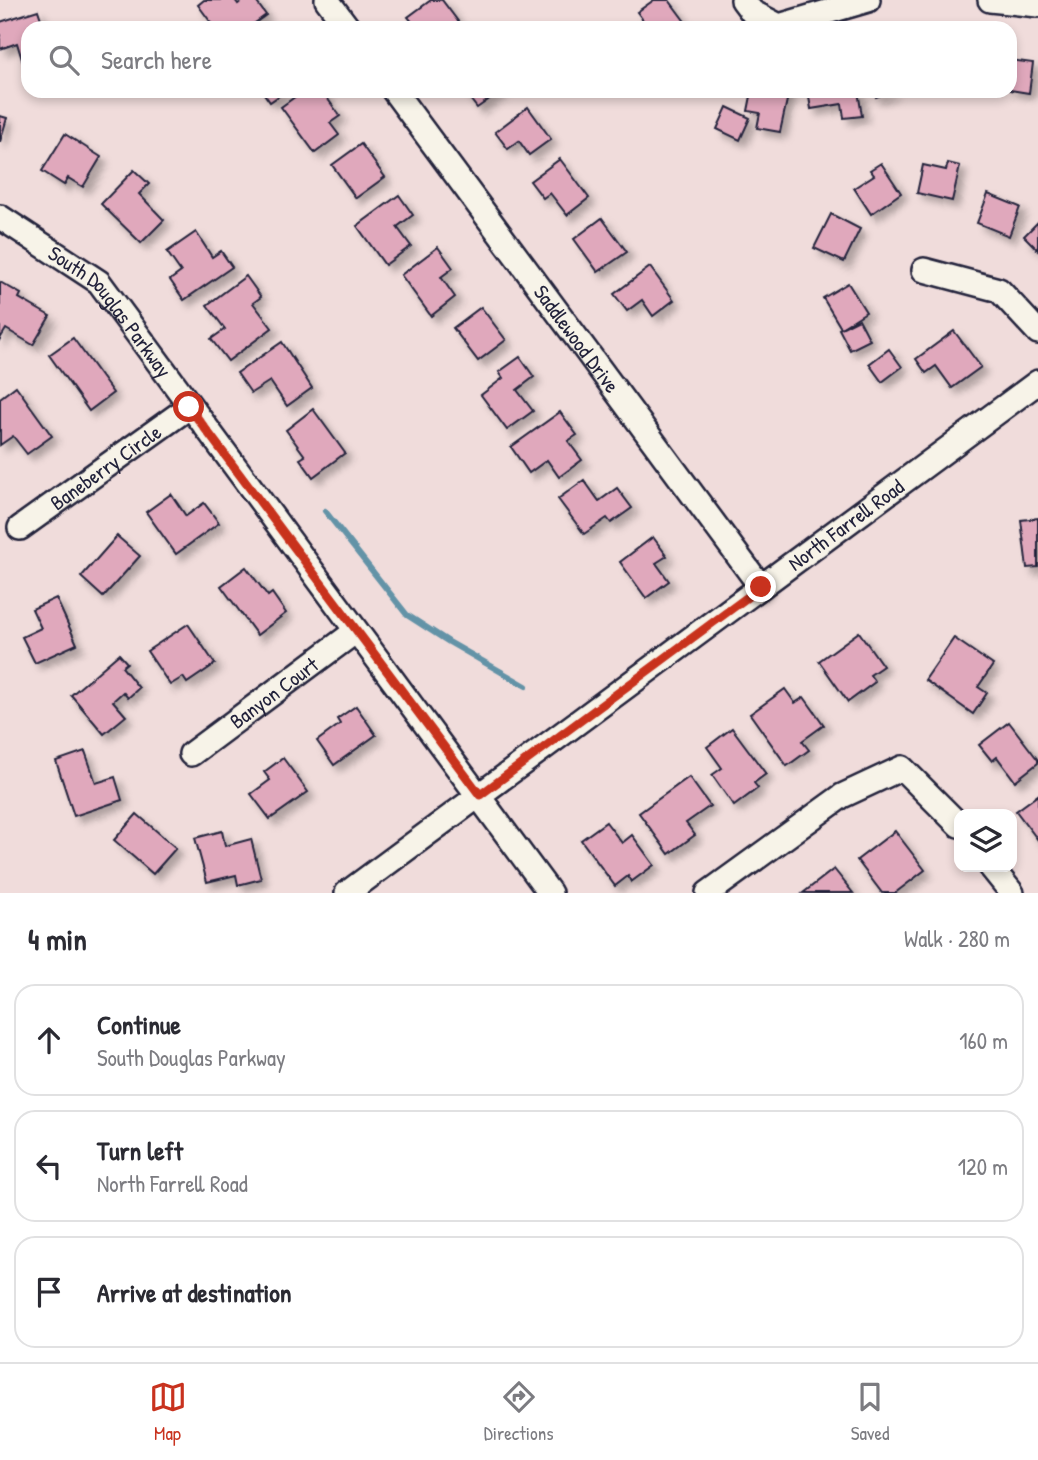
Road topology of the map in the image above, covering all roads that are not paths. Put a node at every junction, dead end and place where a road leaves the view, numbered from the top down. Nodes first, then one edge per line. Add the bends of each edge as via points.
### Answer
1 (327, 0) edge
2 (743, 0) edge
3 (868, 0) edge
4 (990, 0) edge
5 (1038, 5) edge
6 (343, 21) edge
7 (769, 21) edge
8 (796, 21) edge
9 (399, 98) edge
10 (0, 217) edge
11 (923, 270) dead end
12 (1038, 332) edge
13 (1038, 382) edge
14 (189, 407) junction
15 (20, 528) dead end
16 (761, 587) junction
17 (356, 631) junction
18 (191, 754) dead end
19 (480, 795) junction
20 (954, 820) edge
21 (995, 872) edge
22 (347, 893) edge
23 (550, 893) edge
24 (708, 893) edge
25 (1012, 893) edge

1 - 6 street
2 - 7 street via 752,12
3 - 8 street
4 - 5 street
9 - 16 street, Saddlewood Drive
10 - 14 street, South Douglas Parkway via 99,282
11 - 12 street via 999,290
13 - 16 street, North Farrell Road
14 - 15 street, Baneberry Circle
14 - 17 street, South Douglas Parkway
16 - 19 street, North Farrell Road
17 - 18 street, Banyon Court
17 - 19 street, South Douglas Parkway
19 - 22 street, North Farrell Road
19 - 23 street, South Douglas Parkway
20 - 24 street via 902,768 842,796
21 - 25 street

